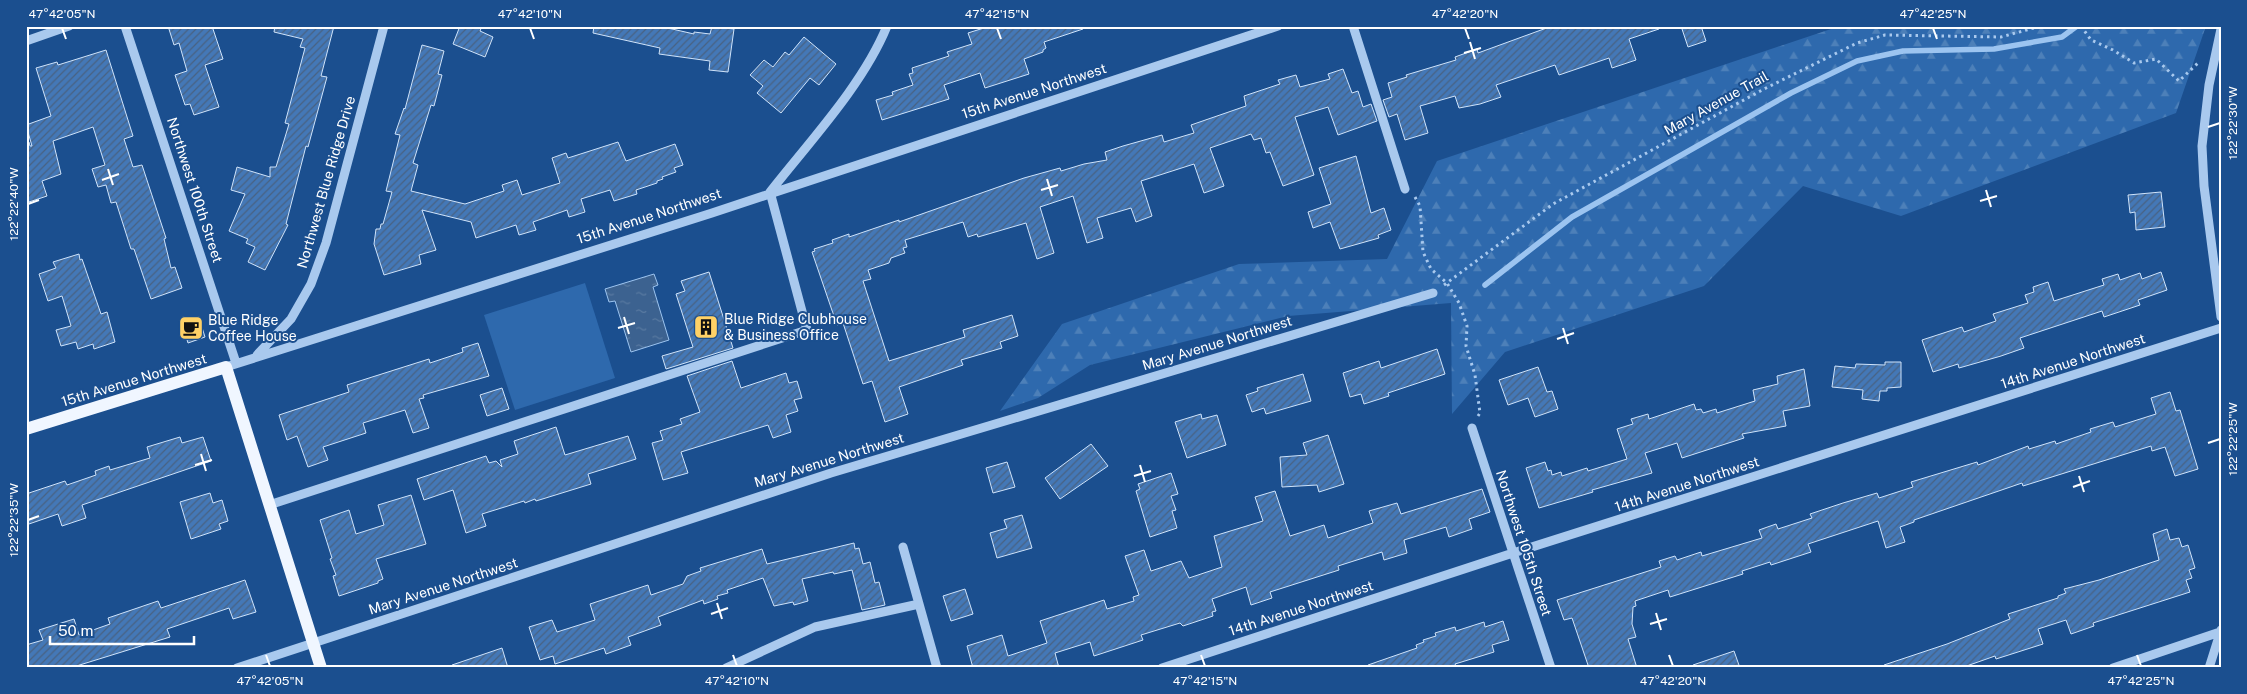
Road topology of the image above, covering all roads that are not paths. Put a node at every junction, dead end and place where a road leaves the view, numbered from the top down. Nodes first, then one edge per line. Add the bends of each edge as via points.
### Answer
1 (69, 26) edge
2 (125, 26) edge
3 (384, 26) edge
4 (887, 26) edge
5 (1278, 26) edge
6 (1353, 26) edge
7 (2221, 29) edge
8 (26, 41) edge
9 (2221, 81) edge
10 (2210, 84) junction
11 (1405, 189) road end
12 (770, 192) junction
13 (1433, 293) road end
14 (2221, 317) edge
15 (2221, 328) edge
16 (255, 357) junction
17 (231, 365) junction
18 (1472, 428) road end
19 (26, 429) edge
20 (269, 505) junction
21 (903, 547) dead end
22 (1513, 553) junction
23 (919, 604) junction
24 (2220, 631) edge
25 (313, 643) junction
26 (236, 668) edge
27 (321, 668) edge
28 (726, 668) edge
29 (937, 668) edge
30 (1162, 668) edge
31 (1550, 668) edge
32 (2112, 668) edge
33 (2210, 668) edge

1 - 8 street
2 - 17 street, Northwest 100th Street
3 - 16 street, Northwest Blue Ridge Drive via 326,243 311,284 291,319
4 - 12 street via 853,85
5 - 12 street, 15th Avenue Northwest
6 - 11 street
7 - 10 street
9 - 10 street
10 - 14 street via 2202,146
12 - 16 street, 15th Avenue Northwest
12 - 20 street via 806,330
13 - 25 street, Mary Avenue Northwest via 831,473
15 - 22 street, 14th Avenue Northwest
16 - 17 street, 15th Avenue Northwest
17 - 19 main road, 15th Avenue Northwest
17 - 20 main road, Northwest 100th Street
18 - 22 street, Northwest 105th Street
20 - 25 main road, Northwest 100th Street
21 - 23 street
22 - 30 street, 14th Avenue Northwest
22 - 31 street, Northwest 105th Street
23 - 28 street via 815,627
23 - 29 street
24 - 32 street
24 - 33 street
25 - 26 street, Mary Avenue Northwest
25 - 27 main road, Northwest 100th Street

